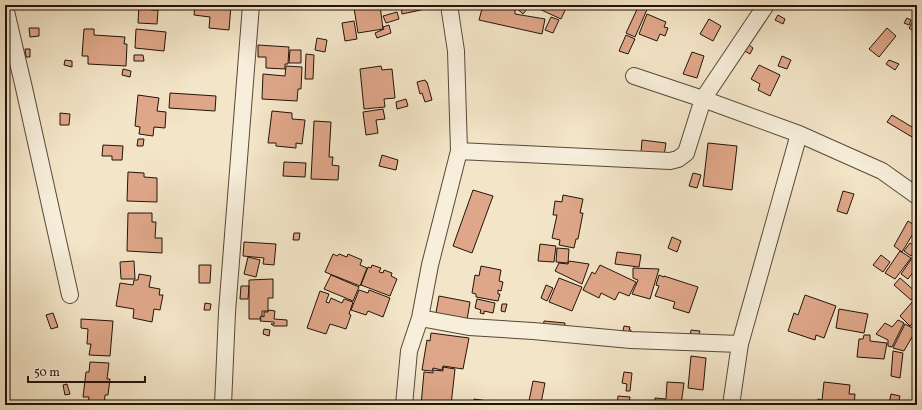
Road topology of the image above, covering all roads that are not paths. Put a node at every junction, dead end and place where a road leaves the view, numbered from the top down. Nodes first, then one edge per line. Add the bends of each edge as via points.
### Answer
1 (251, 5) edge
2 (449, 5) edge
3 (766, 5) edge
4 (5, 7) edge
5 (634, 76) dead end
6 (703, 99) junction
7 (799, 134) junction
8 (458, 151) junction
9 (917, 196) edge
10 (70, 295) dead end
11 (420, 318) junction
12 (740, 344) junction
13 (223, 405) edge
14 (404, 405) edge
15 (731, 405) edge

1 - 13 street via 227,312
2 - 8 street via 456,51
3 - 6 street
4 - 10 street
5 - 6 street
6 - 7 street
6 - 8 street via 686,153 670,162
7 - 9 street via 882,171
7 - 12 street
8 - 11 street via 430,265
11 - 12 street via 469,327 631,340
11 - 14 street via 409,351
12 - 15 street

